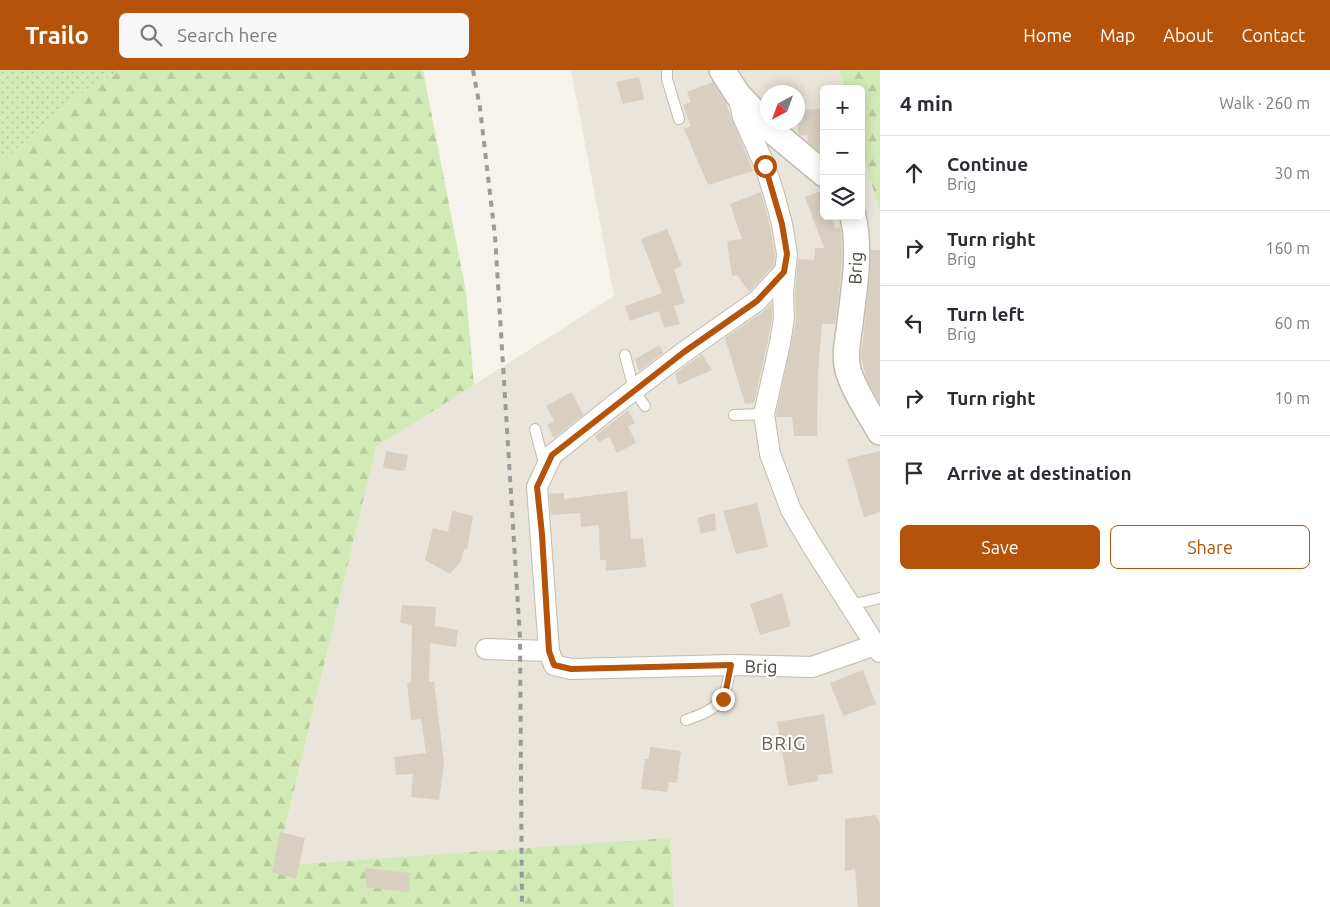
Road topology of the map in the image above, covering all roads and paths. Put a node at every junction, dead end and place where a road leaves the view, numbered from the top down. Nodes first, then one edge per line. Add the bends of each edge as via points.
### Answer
1 (667, 70) edge
2 (722, 70) edge
3 (738, 95) junction
4 (679, 119) dead end
5 (820, 171) edge
6 (854, 220) edge
7 (784, 272) junction
8 (625, 355) dead end
9 (640, 398) junction
10 (764, 414) junction
11 (734, 415) dead end
12 (534, 429) dead end
13 (880, 432) edge
14 (545, 470) junction
15 (880, 598) edge
16 (850, 605) junction
17 (874, 639) edge
18 (486, 649) dead end
19 (549, 651) junction
20 (731, 665) junction
21 (686, 720) dead end

1 - 4 lane
2 - 3 street, Brig
3 - 5 street, Brig via 776,134
3 - 7 street, Brig via 743,117 765,166 782,224 787,254
6 - 13 street, Brig via 857,265 847,368
7 - 9 street via 757,301 684,352
7 - 10 street, Brig via 782,334
8 - 9 lane
9 - 14 street via 552,455
10 - 11 lane
10 - 16 street, Brig via 770,454 791,510
12 - 14 lane
14 - 19 street via 537,487
15 - 16 lane
16 - 17 street, Brig
17 - 20 street, Brig via 812,668
18 - 19 street
19 - 20 street, Brig via 554,665 571,669
20 - 21 lane via 723,699 699,716

